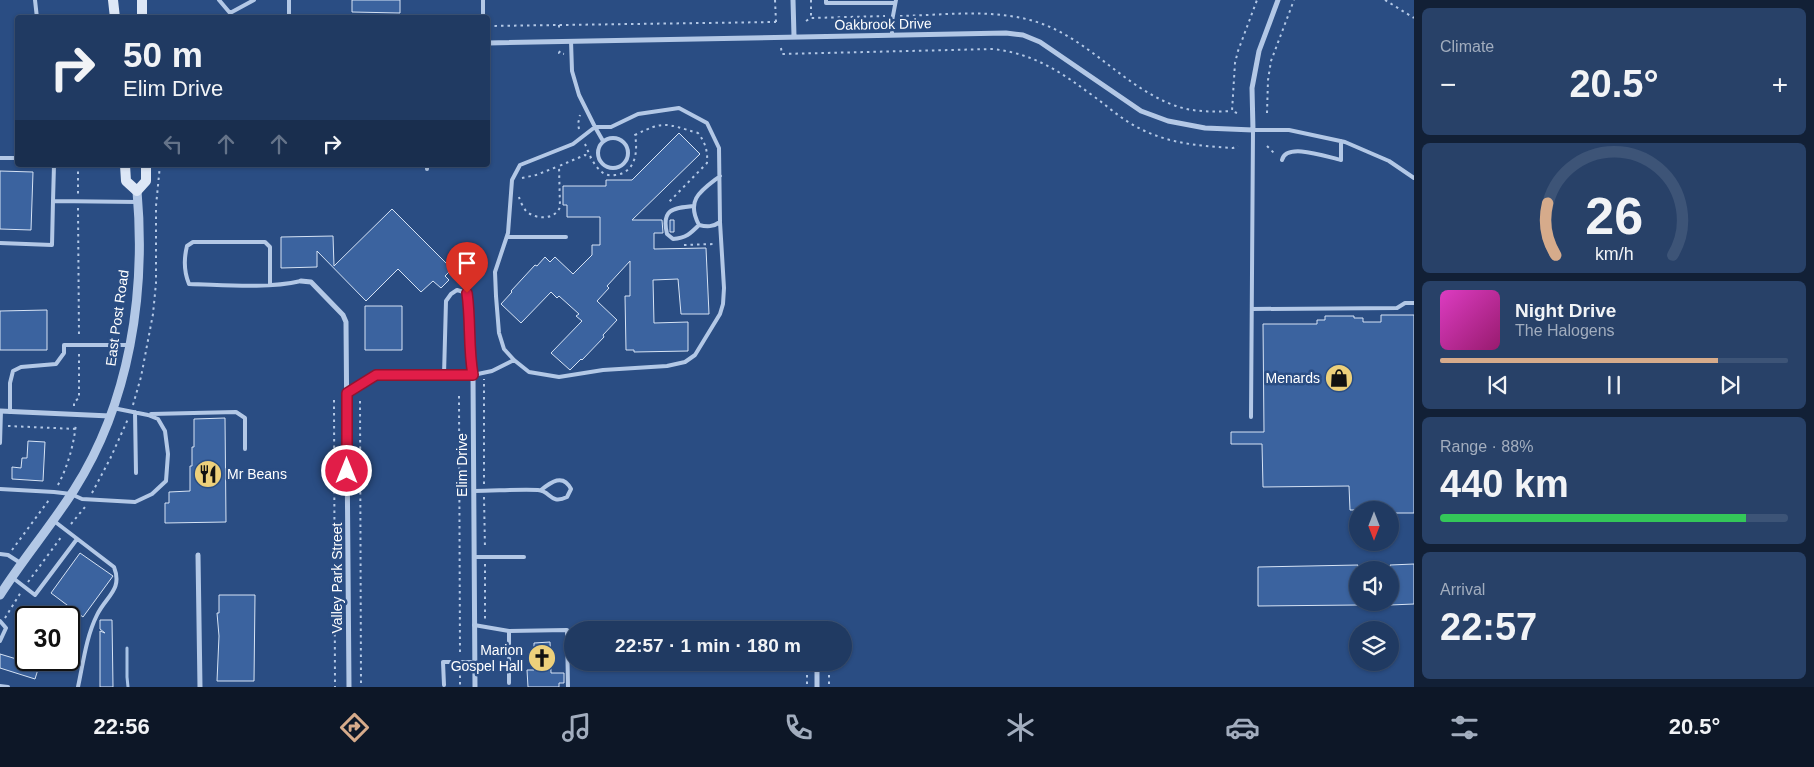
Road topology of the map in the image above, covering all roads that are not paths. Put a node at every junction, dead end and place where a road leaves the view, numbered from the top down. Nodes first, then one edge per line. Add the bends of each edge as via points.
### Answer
1 (35, 0) edge
2 (113, 0) edge
3 (142, 0) edge
4 (219, 0) edge
5 (254, 0) edge
6 (289, 0) edge
7 (483, 0) edge
8 (793, 0) edge
9 (826, 0) edge
10 (1278, 0) edge
11 (896, 2) edge
12 (37, 15) edge
13 (114, 15) edge
14 (142, 15) edge
15 (231, 15) edge
16 (289, 15) edge
17 (483, 15) edge
18 (892, 35) junction
19 (794, 36) junction
20 (571, 42) junction
21 (490, 43) edge
22 (594, 127) junction
23 (1253, 130) junction
24 (603, 141) junction
25 (1341, 141) junction
26 (0, 158) edge
27 (15, 158) edge
28 (1282, 160) road end
29 (54, 167) edge
30 (125, 167) edge
31 (146, 167) edge
32 (720, 176) junction
33 (1414, 178) edge
34 (137, 197) junction
35 (53, 201) junction
36 (694, 206) junction
37 (720, 222) junction
38 (699, 225) junction
39 (566, 236) dead end
40 (506, 237) junction
41 (0, 243) edge
42 (301, 281) joint
43 (270, 285) junction
44 (1414, 303) edge
45 (1252, 309) junction
46 (130, 345) junction
47 (514, 360) junction
48 (444, 375) junction
49 (473, 375) junction
50 (347, 393) junction
51 (0, 411) edge
52 (10, 412) junction
53 (111, 412) junction
54 (134, 412) junction
55 (148, 414) junction
56 (1251, 417) dead end
57 (1, 425) edge
58 (0, 443) edge
59 (245, 449) dead end
60 (136, 473) dead end
61 (0, 489) edge
62 (541, 490) junction
63 (474, 491) junction
64 (71, 494) junction
65 (52, 520) junction
66 (77, 539) junction
67 (0, 554) edge
68 (198, 556) dead end
69 (524, 557) dead end
70 (474, 558) junction
71 (22, 564) junction
72 (12, 577) junction
73 (0, 595) edge
74 (0, 621) edge
75 (474, 625) junction
76 (509, 631) junction
77 (0, 641) edge
78 (474, 662) junction
79 (817, 671) edge
80 (509, 683) dead end
81 (444, 685) dead end
82 (0, 686) edge
83 (8, 687) edge
84 (78, 687) edge
85 (200, 687) edge
86 (349, 687) edge
87 (475, 687) edge
88 (568, 687) edge
89 (817, 687) edge

1 - 12 lane
2 - 13 main road
3 - 14 main road
4 - 15 lane
5 - 15 lane
6 - 16 lane
7 - 17 lane
8 - 19 street
9 - 11 lane via 826,3
10 - 23 street via 1259,51 1252,88
11 - 18 lane
18 - 19 street, Oakbrook Drive
18 - 23 street, Oakbrook Drive via 1023,35 1040,42 1141,111 1168,121 1205,128
19 - 20 street, Oakbrook Drive
20 - 21 street, Oakbrook Drive
20 - 22 lane via 574,79
22 - 24 lane
22 - 32 lane via 611,127 638,114 679,108 707,123 719,148
22 - 40 lane via 573,144 520,165 512,180
23 - 25 lane via 1289,130
23 - 45 lane
24 - 24 lane via 598,149 601,162 609,167 622,164 627,155 625,145 613,138
25 - 28 lane via 1341,160 1295,150 1287,152
25 - 33 lane via 1389,161
26 - 27 lane
29 - 35 lane
30 - 34 main road, East Post Road via 126,181
31 - 34 main road, East Post Road via 146,181
32 - 36 lane via 697,195
32 - 37 lane
34 - 35 lane
34 - 46 street, East Post Road via 140,252
35 - 41 lane via 52,245
36 - 38 lane
36 - 38 lane via 668,212 667,234 673,239 683,238
37 - 38 lane via 713,226
37 - 47 lane via 723,304 702,345 685,362 559,377 529,372
39 - 40 lane
40 - 47 lane via 495,272 496,296 499,333 504,349
42 - 43 lane
42 - 50 street, Valley Park Street via 311,282 346,322
43 - 43 lane via 189,284 186,278 187,246 193,242 265,242 270,247
44 - 45 lane via 1405,303 1397,308
45 - 56 lane
46 - 52 lane via 64,345 64,354 56,364 21,367 13,371
46 - 53 street, East Post Road
47 - 49 lane
48 - 49 street
48 - 49 lane via 446,301 457,290 467,293
48 - 50 street via 376,375
49 - 63 street, Elim Drive
50 - 86 street, Valley Park Street
51 - 52 street
51 - 57 lane
52 - 53 street
53 - 54 lane
53 - 64 street, East Post Road via 95,453
54 - 55 lane
54 - 60 lane
55 - 59 lane via 236,412 244,418
55 - 64 lane via 158,419 165,432 168,454 166,481 152,494 135,502 82,499
57 - 58 lane
61 - 64 lane
62 - 62 lane via 558,500 567,496 571,489 558,479
62 - 63 lane
63 - 70 street, Elim Drive
64 - 65 street, East Post Road
65 - 66 lane
65 - 71 street, East Post Road
66 - 72 lane via 35,595
66 - 84 lane via 114,567 118,576 115,588 92,626
67 - 71 lane
68 - 85 street
69 - 70 lane
70 - 75 street, Elim Drive
71 - 72 street, East Post Road
72 - 73 street, East Post Road
74 - 77 lane via 6,628
75 - 76 lane
75 - 78 street, Elim Drive
76 - 80 lane
76 - 88 lane via 567,630
78 - 81 lane via 443,662
78 - 87 street, Elim Drive
79 - 89 street
82 - 83 lane

